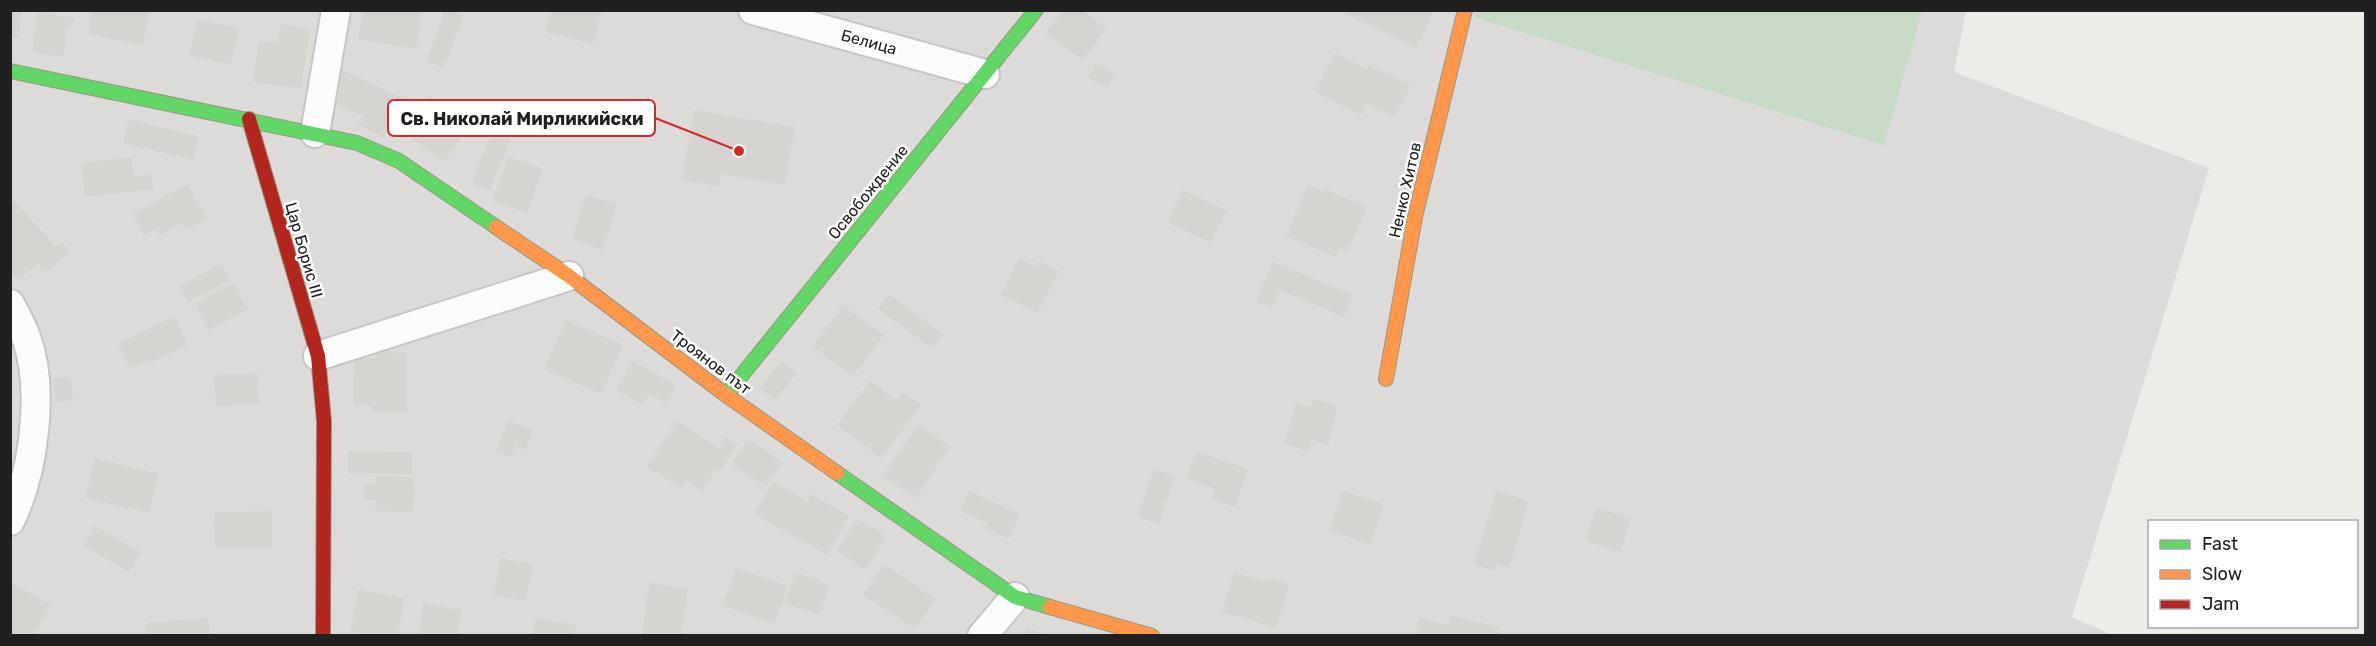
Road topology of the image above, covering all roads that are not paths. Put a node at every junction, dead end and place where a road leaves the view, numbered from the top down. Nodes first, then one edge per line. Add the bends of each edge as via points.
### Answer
1 (336, 10) edge
2 (753, 10) edge
3 (1036, 10) edge
4 (1465, 10) edge
5 (10, 70) edge
6 (985, 74) junction
7 (249, 119) junction
8 (315, 133) junction
9 (569, 276) junction
10 (10, 304) edge
11 (318, 356) junction
12 (1386, 379) dead end
13 (726, 395) junction
14 (10, 521) edge
15 (1016, 597) junction
16 (323, 636) edge
17 (982, 636) edge
18 (1152, 636) edge

1 - 8 street
2 - 6 street, Белица
3 - 6 street, Освобождение
4 - 12 street, Ненко Хитов via 1415,217
5 - 7 street
6 - 13 street, Освобождение
7 - 8 street, Троянов път
7 - 11 street, Цар Борис III
8 - 9 street, Троянов път via 357,142 399,161
9 - 11 street
9 - 13 street, Троянов път
10 - 14 street via 27,338 36,392 33,443 21,499
11 - 16 street, Цар Борис III via 324,421
13 - 15 street, Троянов път
15 - 17 street
15 - 18 street, Троянов път

